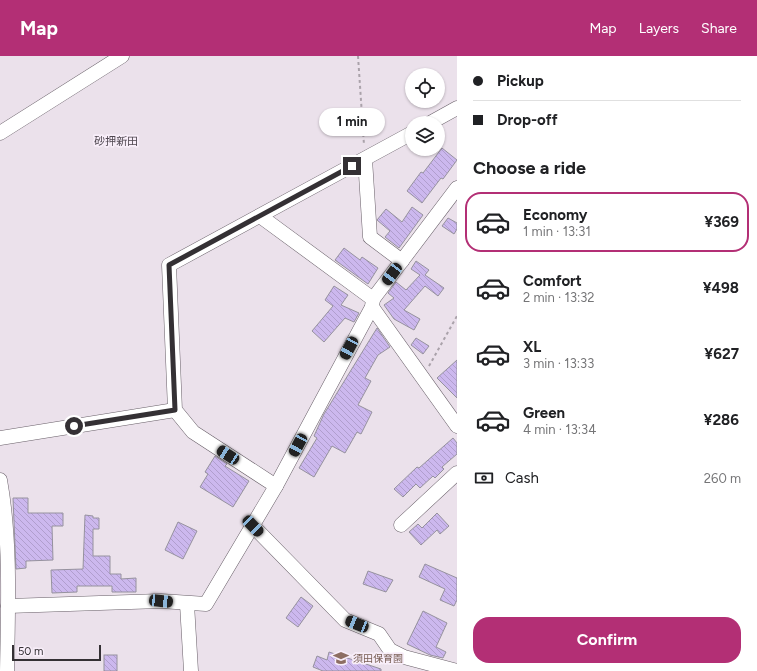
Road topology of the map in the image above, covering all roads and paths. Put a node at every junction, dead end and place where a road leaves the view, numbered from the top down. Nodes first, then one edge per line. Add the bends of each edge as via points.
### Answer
1 (122, 56) edge
2 (358, 56) edge
3 (457, 108) edge
4 (443, 116) edge
5 (0, 133) edge
6 (405, 137) edge
7 (365, 159) junction
8 (457, 188) edge
9 (260, 216) junction
10 (402, 261) junction
11 (372, 303) junction
12 (457, 316) edge
13 (422, 378) junction
14 (175, 410) junction
15 (457, 426) edge
16 (0, 438) edge
17 (457, 473) edge
18 (0, 480) edge
19 (276, 486) junction
20 (401, 525) dead end
21 (253, 526) junction
22 (3, 574) edge
23 (187, 604) junction
24 (8, 606) junction
25 (457, 670) edge
26 (7, 671) edge
27 (191, 671) edge

1 - 5 street
2 - 7 path
3 - 4 street
6 - 7 street
7 - 9 street
7 - 10 street via 370,237
8 - 10 street
9 - 11 street
9 - 14 street via 169,265
10 - 11 street
11 - 13 street
11 - 19 street
12 - 13 path
13 - 15 street
14 - 16 street
14 - 19 street via 193,432
17 - 20 street
18 - 22 street via 4,504
19 - 21 street
21 - 23 street via 206,604
21 - 25 street via 345,620 380,634 390,650 404,657
22 - 24 street
23 - 24 street via 161,601
23 - 27 street
24 - 26 street

